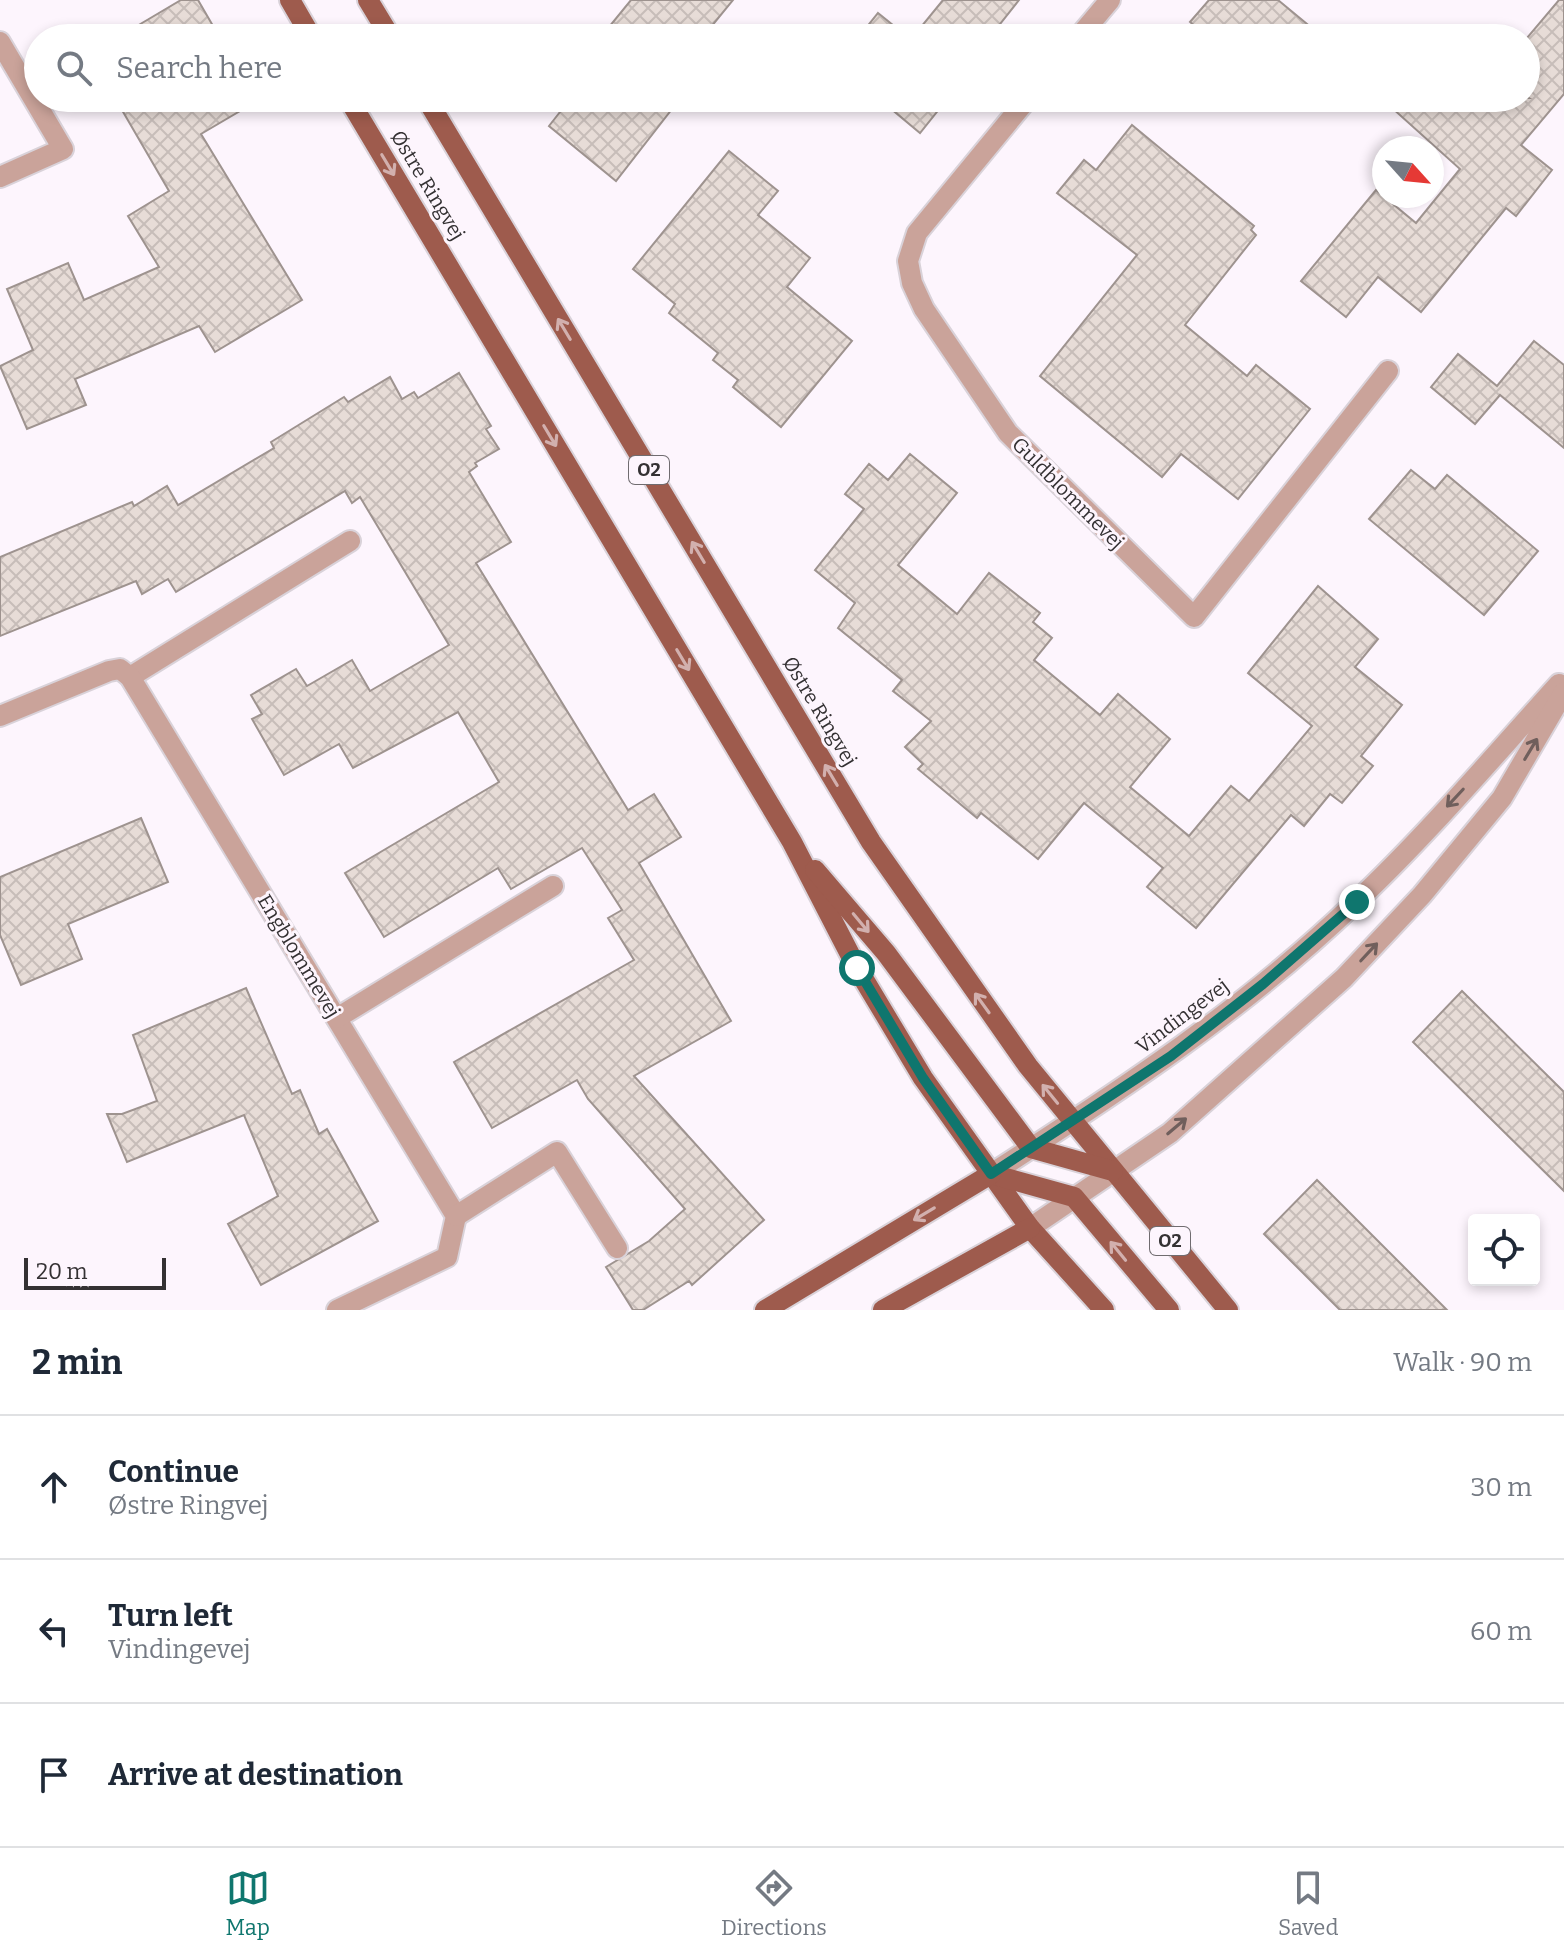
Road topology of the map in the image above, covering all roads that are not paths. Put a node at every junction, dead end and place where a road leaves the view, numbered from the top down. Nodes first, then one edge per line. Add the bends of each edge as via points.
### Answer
1 (290, 0) edge
2 (368, 0) edge
3 (1110, 0) edge
4 (304, 24) edge
5 (383, 24) edge
6 (1090, 24) edge
7 (0, 42) edge
8 (24, 83) edge
9 (41, 112) edge
10 (356, 112) edge
11 (434, 112) edge
12 (1016, 112) edge
13 (0, 177) edge
14 (1388, 371) dead end
15 (350, 541) dead end
16 (130, 677) junction
17 (1564, 678) edge
18 (1564, 692) edge
19 (0, 716) edge
20 (792, 842) junction
21 (553, 886) dead end
22 (337, 1018) junction
23 (1073, 1122) junction
24 (1031, 1148) junction
25 (1113, 1171) junction
26 (991, 1174) junction
27 (1074, 1197) junction
28 (456, 1216) junction
29 (1030, 1228) junction
30 (617, 1248) dead end
31 (337, 1310) edge
32 (765, 1310) edge
33 (883, 1310) edge
34 (1104, 1310) edge
35 (1169, 1310) edge
36 (1228, 1310) edge

1 - 4 main road
2 - 5 main road
3 - 6 street
7 - 8 street
9 - 13 street via 63,149
10 -> 20 main road, Østre Ringvej
23 -> 11 main road, Østre Ringvej / O2 via 871,842
12 - 14 street, Guldblommevej via 917,233 908,261 912,283 924,309 1016,444 1194,617
15 - 16 street
16 - 19 street via 120,669 109,671
16 - 22 street, Engblommevej
17 -> 23 street, Vindingevej via 1357,902 1194,1038
25 -> 18 street via 1170,1133 1364,958 1502,798
20 -> 24 main road via 886,953
20 - 26 main road, Østre Ringvej via 857,968 923,1078
21 - 22 street
22 - 28 street, Engblommevej
23 - 24 street, Vindingevej
23 - 25 main road, Østre Ringvej / O2
24 - 25 main road
24 - 26 street, Vindingevej
25 - 27 street
25 - 36 main road, Østre Ringvej / O2
26 - 27 main road
26 - 29 main road, Østre Ringvej
26 -> 32 main road, Vindingevej
27 - 29 street
35 -> 27 main road
28 - 30 street via 557,1152
28 - 31 street via 447,1257
29 - 33 main road
29 - 34 main road, Østre Ringvej

